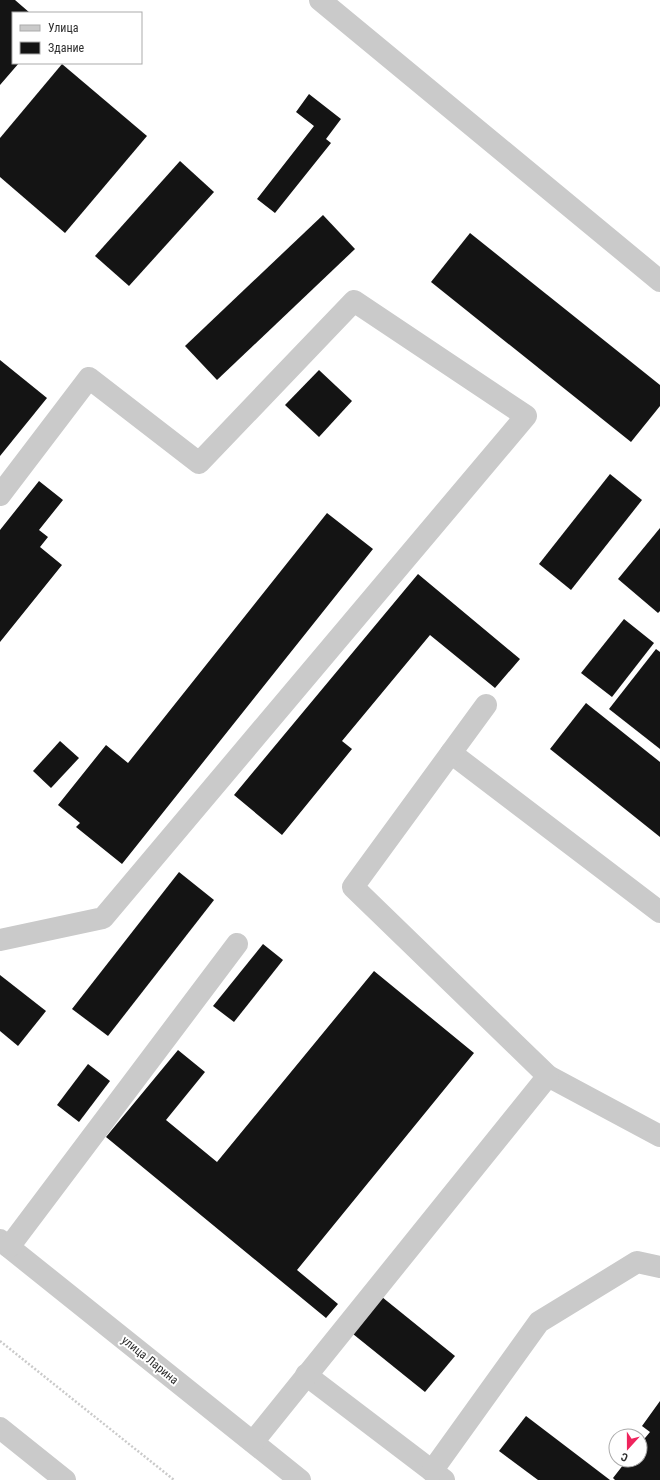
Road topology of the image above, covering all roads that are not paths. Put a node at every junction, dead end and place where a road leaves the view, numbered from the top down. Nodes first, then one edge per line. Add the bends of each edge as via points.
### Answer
1 (320, 0) edge
2 (660, 281) edge
3 (0, 495) edge
4 (486, 705) dead end
5 (451, 753) junction
6 (660, 912) edge
7 (0, 940) edge
8 (237, 944) dead end
9 (548, 1076) junction
10 (660, 1136) edge
11 (4, 1244) edge
12 (660, 1267) edge
13 (306, 1375) junction
14 (0, 1428) edge
15 (253, 1442) junction
16 (438, 1475) edge
17 (65, 1480) edge
18 (300, 1480) edge

1 - 2 street
3 - 7 street via 89,378 199,463 354,301 526,416 103,918
4 - 5 street
5 - 6 street
5 - 9 street via 353,887
8 - 11 street
9 - 10 street
9 - 13 street
11 - 15 street, улица Ларина
12 - 16 street via 637,1262 539,1322
13 - 15 street
13 - 16 street
14 - 17 street
15 - 18 street, улица Ларина

